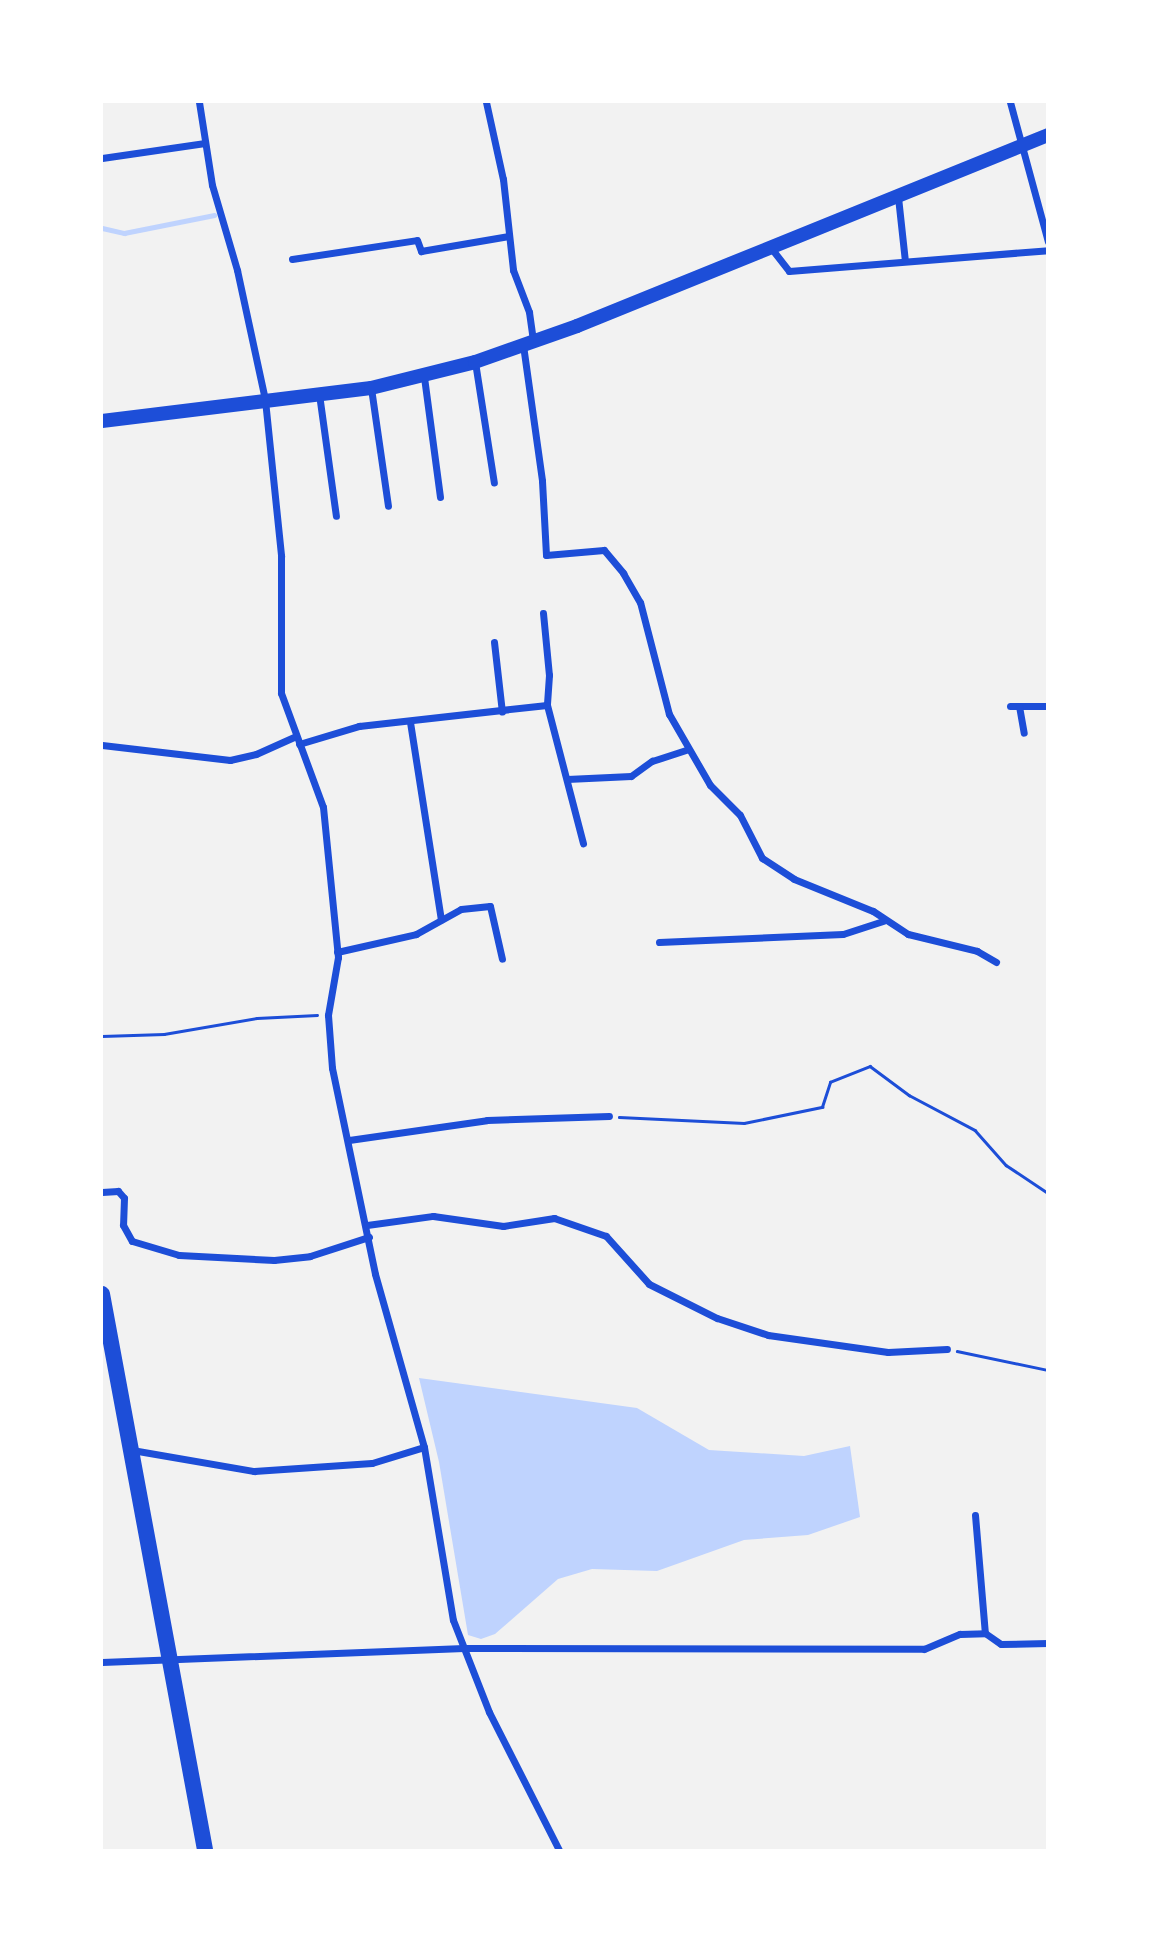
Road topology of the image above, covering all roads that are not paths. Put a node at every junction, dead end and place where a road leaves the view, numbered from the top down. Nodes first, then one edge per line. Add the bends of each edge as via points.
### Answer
1 (198, 102) edge
2 (486, 102) edge
3 (1010, 102) edge
4 (1048, 135) edge
5 (205, 142) junction
6 (1021, 146) junction
7 (102, 158) edge
8 (898, 197) junction
9 (509, 236) junction
10 (1048, 242) edge
11 (771, 248) junction
12 (1048, 250) edge
13 (292, 259) dead end
14 (905, 261) junction
15 (528, 344) junction
16 (475, 362) junction
17 (424, 377) junction
18 (371, 388) junction
19 (319, 394) junction
20 (265, 400) junction
21 (102, 421) edge
22 (494, 483) dead end
23 (440, 497) dead end
24 (388, 506) dead end
25 (336, 516) dead end
26 (543, 612) dead end
27 (494, 642) dead end
28 (547, 705) junction
29 (1048, 706) edge
30 (502, 712) junction
31 (411, 722) junction
32 (1024, 733) dead end
33 (296, 736) junction
34 (299, 744) junction
35 (102, 745) edge
36 (688, 749) junction
37 (567, 779) junction
38 (583, 843) dead end
39 (441, 920) junction
40 (883, 921) junction
41 (659, 942) dead end
42 (337, 952) junction
43 (502, 959) dead end
44 (996, 962) dead end
45 (609, 1116) road end
46 (349, 1140) junction
47 (102, 1192) edge
48 (367, 1225) junction
49 (369, 1237) junction
50 (102, 1294) edge
51 (947, 1349) road end
52 (424, 1447) junction
53 (129, 1450) junction
54 (975, 1515) dead end
55 (985, 1633) junction
56 (1048, 1643) edge
57 (464, 1648) junction
58 (165, 1658) junction
59 (102, 1662) edge
60 (205, 1850) edge
61 (559, 1850) edge

1 - 5 street
2 - 9 street
3 - 6 street
4 - 6 main road
5 - 7 street
5 - 20 street
6 - 8 main road
6 - 10 street
8 - 11 main road
8 - 14 street
9 - 13 street via 421,251 417,240
9 - 15 street via 513,270 529,312
11 - 14 street via 789,271
11 - 15 main road
12 - 14 street
15 - 16 main road
15 - 36 street via 546,555 604,550 623,573 640,602 669,715
16 - 17 main road
16 - 22 street
17 - 18 main road
17 - 23 street
18 - 19 main road
18 - 24 street
19 - 20 main road
19 - 25 street
20 - 21 main road
20 - 33 street via 281,556 281,693
26 - 28 street
27 - 30 street
28 - 30 street
28 - 37 street
29 - 32 street via 1015,706
30 - 31 street
31 - 34 street via 359,726
31 - 39 street
33 - 34 street
33 - 35 street via 256,754 220,760
34 - 42 street via 323,807
36 - 37 street via 652,761 631,776
36 - 40 street via 709,785 740,815 762,858 794,879 873,911
37 - 38 street
39 - 42 street via 416,934
39 - 43 street via 461,909 490,905
40 - 41 street via 843,934
40 - 44 street via 941,945 977,951
42 - 46 street via 328,1015 332,1068
45 - 46 street via 487,1120
46 - 48 street
47 - 49 street via 118,1191 124,1198 123,1225 132,1241 179,1255 274,1260 310,1256
48 - 49 street
48 - 51 street via 433,1216 503,1226 554,1219 606,1236 649,1284 768,1335 888,1352
49 - 52 street via 375,1275
50 - 53 main road
52 - 53 street via 372,1463 254,1471
52 - 57 street via 443,1573
53 - 58 main road
54 - 55 street
55 - 56 street via 1001,1644
55 - 57 street via 960,1634 924,1649
57 - 58 street
57 - 61 street via 489,1712
58 - 59 street
58 - 60 main road

